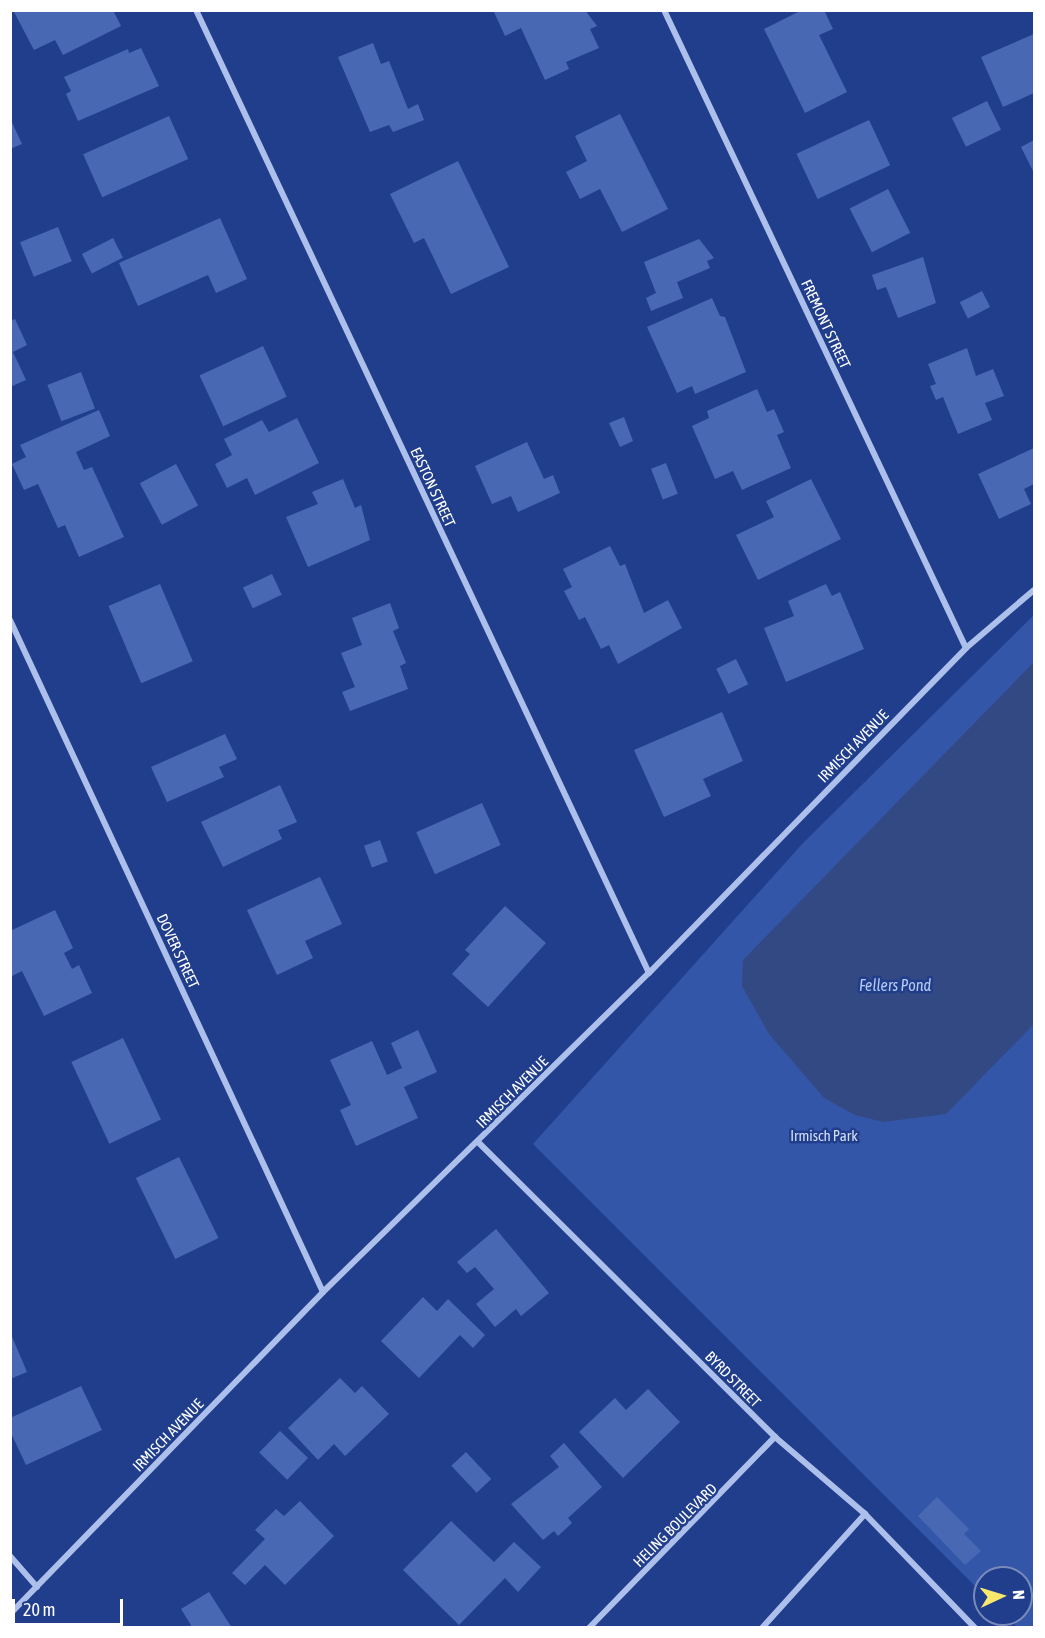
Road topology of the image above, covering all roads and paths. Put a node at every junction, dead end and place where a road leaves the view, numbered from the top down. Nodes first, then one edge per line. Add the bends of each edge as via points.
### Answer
1 (196, 10) edge
2 (664, 10) edge
3 (1035, 590) edge
4 (10, 620) edge
5 (966, 648) junction
6 (649, 973) junction
7 (478, 1142) junction
8 (323, 1292) junction
9 (775, 1437) junction
10 (865, 1514) junction
11 (10, 1556) edge
12 (37, 1587) junction
13 (10, 1614) edge
14 (589, 1628) edge
15 (762, 1628) edge
16 (975, 1628) edge

1 - 6 street, EASTON STREET
2 - 5 street, FREMONT STREET
3 - 5 street, IRMISCH AVENUE
4 - 8 street, DOVER STREET
5 - 6 street, IRMISCH AVENUE
6 - 7 street, IRMISCH AVENUE
7 - 8 street, IRMISCH AVENUE
7 - 9 street, BYRD STREET
8 - 12 street, IRMISCH AVENUE
9 - 10 street, BYRD STREET
9 - 14 street, HELING BOULEVARD
10 - 15 street
10 - 16 street, BYRD STREET
11 - 12 street
12 - 13 street, IRMISCH AVENUE

